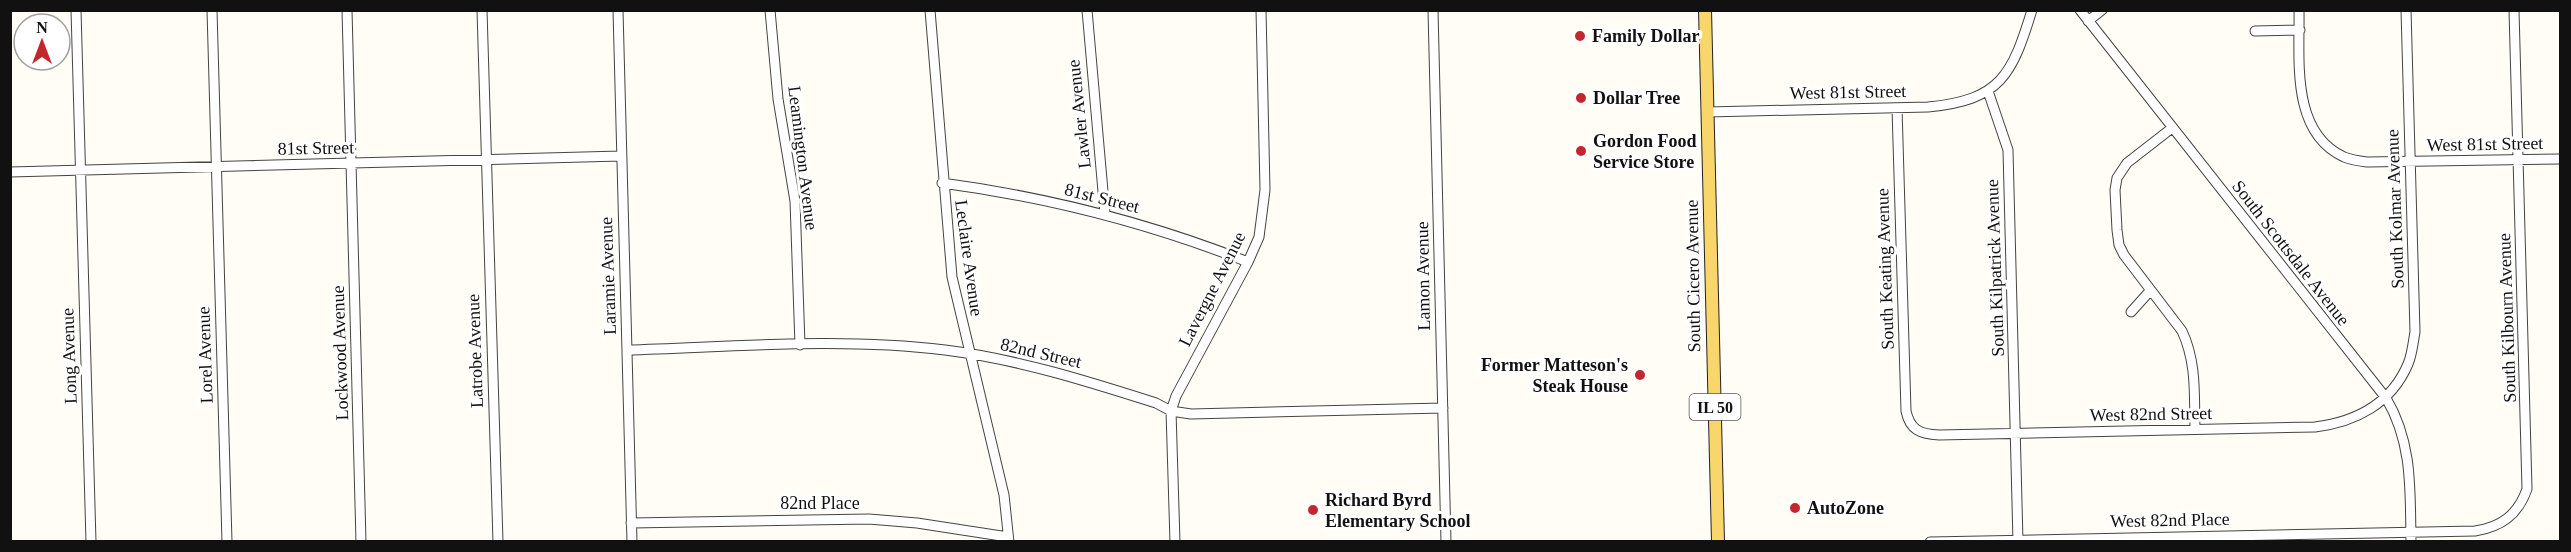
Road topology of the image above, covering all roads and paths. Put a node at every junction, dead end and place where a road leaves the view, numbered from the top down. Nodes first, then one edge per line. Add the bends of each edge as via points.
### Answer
1 (76, 10) edge
2 (212, 10) edge
3 (347, 10) edge
4 (482, 10) edge
5 (618, 10) edge
6 (770, 10) edge
7 (930, 10) edge
8 (1087, 10) edge
9 (1261, 10) edge
10 (1432, 10) edge
11 (1705, 10) edge
12 (2032, 10) edge
13 (2080, 10) edge
14 (2102, 10) edge
15 (2299, 10) edge
16 (2406, 10) edge
17 (2514, 10) edge
18 (2088, 21) junction
19 (2300, 30) junction
20 (2255, 31) dead end
21 (1988, 91) junction
22 (1897, 108) junction
23 (1707, 112) junction
24 (2172, 128) junction
25 (621, 156) junction
26 (486, 159) junction
27 (2560, 159) edge
28 (2518, 160) junction
29 (2410, 162) junction
30 (351, 163) junction
31 (217, 167) junction
32 (81, 170) junction
33 (10, 172) edge
34 (942, 183) junction
35 (1105, 214) junction
36 (1248, 262) junction
37 (2150, 291) junction
38 (2131, 312) dead end
39 (800, 345) junction
40 (627, 350) junction
41 (968, 354) junction
42 (2386, 398) junction
43 (1443, 408) junction
44 (1171, 411) junction
45 (1912, 427) joint
46 (2195, 429) junction
47 (2016, 434) junction
48 (631, 523) junction
49 (2411, 537) edge
50 (1008, 539) edge
51 (2018, 541) edge
52 (91, 542) edge
53 (226, 542) edge
54 (361, 542) edge
55 (498, 542) edge
56 (632, 542) edge
57 (1175, 542) edge
58 (1446, 542) edge
59 (1718, 542) edge
60 (1930, 542) edge

1 - 32 street, Long Avenue
2 - 31 street, Lorel Avenue
3 - 30 street, Lockwood Avenue
4 - 26 street, Latrobe Avenue
5 - 25 street, Laramie Avenue
6 - 39 street, Leamington Avenue via 778,99 795,201
7 - 34 street, Leclaire Avenue
8 - 35 street, Lawler Avenue
9 - 36 street, Lavergne Avenue via 1265,190 1258,237
10 - 43 street, Lamon Avenue
11 - 23 main road, South Cicero Avenue / IL 50
12 - 21 street via 2007,74
13 - 18 street, South Scottsdale Avenue
14 - 18 street
15 - 19 street, West 81st Street
16 - 29 street, South Kolmar Avenue
17 - 28 street, South Kilbourn Avenue
18 - 24 street, South Scottsdale Avenue
19 - 20 street
19 - 29 street, West 81st Street via 2303,100 2316,133 2345,157 2367,162
21 - 22 street, West 81st Street via 1944,106
21 - 47 street, South Kilpatrick Avenue via 2008,150
22 - 23 street, West 81st Street
22 - 45 street, South Keating Avenue via 1905,401
23 - 59 main road, South Cicero Avenue / IL 50
24 - 37 street via 2127,163 2117,178 2115,190 2119,245
24 - 42 street, South Scottsdale Avenue
25 - 26 street, 81st Street
25 - 40 street, Laramie Avenue
26 - 30 street, 81st Street
26 - 55 street, Latrobe Avenue
27 - 28 street, West 81st Street
28 - 29 street, West 81st Street
28 - 49 street, South Kilbourn Avenue via 2527,489 2513,515 2490,529
29 - 42 street, South Kolmar Avenue via 2415,332 2409,362
30 - 31 street, 81st Street
30 - 54 street, Lockwood Avenue
31 - 32 street, 81st Street
31 - 53 street, Lorel Avenue
32 - 33 street, 81st Street
32 - 52 street, Long Avenue
34 - 35 street, 81st Street via 1007,192
34 - 41 street, Leclaire Avenue via 952,277
35 - 36 street, 81st Street via 1192,240
36 - 44 street, Lavergne Avenue
37 - 38 street
37 - 46 street via 2189,345
39 - 40 street, 82nd Street
39 - 41 street, 82nd Street via 909,346
40 - 48 street, Laramie Avenue
41 - 44 street, 82nd Street via 1081,379
41 - 50 street, Leclaire Avenue via 1004,495
42 - 46 street, West 82nd Street via 2339,424 2315,428
42 - 49 street, South Scottsdale Avenue via 2406,445
43 - 44 street, 82nd Street via 1191,414
43 - 58 street, Lamon Avenue
44 - 57 street, Lavergne Avenue
45 - 47 street, West 82nd Street via 1918,432 1939,435
46 - 47 street, West 82nd Street
47 - 51 street, South Kilpatrick Avenue
48 - 50 street, 82nd Place via 869,519
48 - 56 street, Laramie Avenue
49 - 51 street, West 82nd Place
51 - 60 street, West 82nd Place

